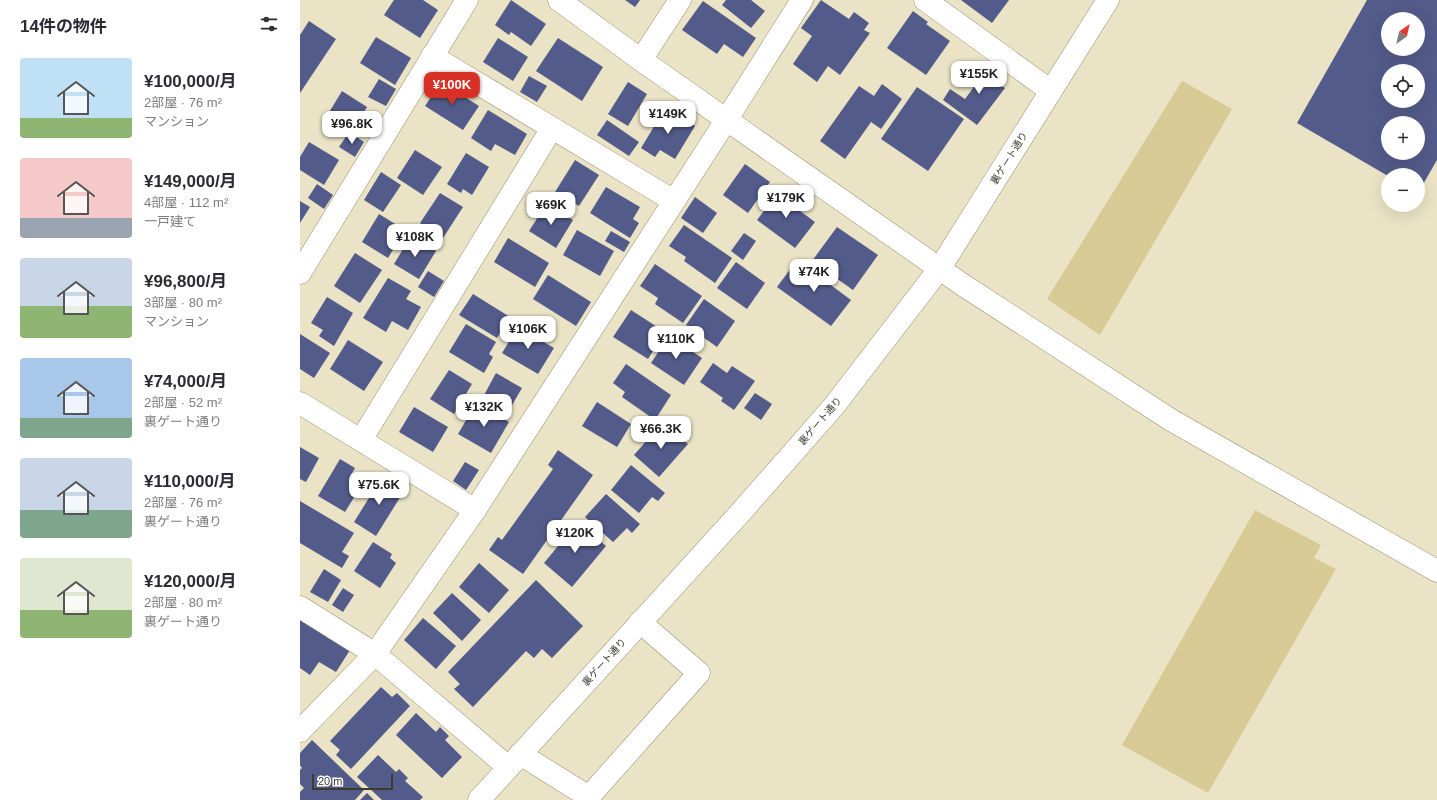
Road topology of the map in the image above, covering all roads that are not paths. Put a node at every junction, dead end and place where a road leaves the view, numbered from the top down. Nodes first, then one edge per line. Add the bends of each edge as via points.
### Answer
1 (466, 0) edge
2 (559, 0) edge
3 (680, 0) edge
4 (802, 0) edge
5 (925, 0) edge
6 (1108, 0) edge
7 (432, 56) junction
8 (641, 60) junction
9 (1051, 91) junction
10 (727, 119) junction
11 (552, 128) junction
12 (674, 201) junction
13 (940, 268) junction
14 (300, 273) edge
15 (300, 403) edge
16 (361, 440) junction
17 (475, 510) junction
18 (1437, 571) edge
19 (300, 607) edge
20 (640, 622) junction
21 (375, 654) junction
22 (300, 731) edge
23 (514, 760) junction
24 (587, 798) edge
25 (479, 800) edge

1 - 7 street
2 - 8 street
3 - 8 street
4 - 10 street
5 - 9 street
6 - 9 street, 裏ゲート通り
7 - 11 street
7 - 14 street
8 - 10 street
9 - 13 street, 裏ゲート通り
10 - 12 street
10 - 13 street
11 - 12 street
11 - 16 street
12 - 17 street
13 - 18 street via 1171,420
13 - 20 street, 裏ゲート通り via 834,406
15 - 16 street
16 - 17 street
17 - 21 street
19 - 21 street
20 - 23 street, 裏ゲート通り
20 - 24 street via 699,673
21 - 22 street
21 - 23 street
23 - 24 street
23 - 25 street, 裏ゲート通り

